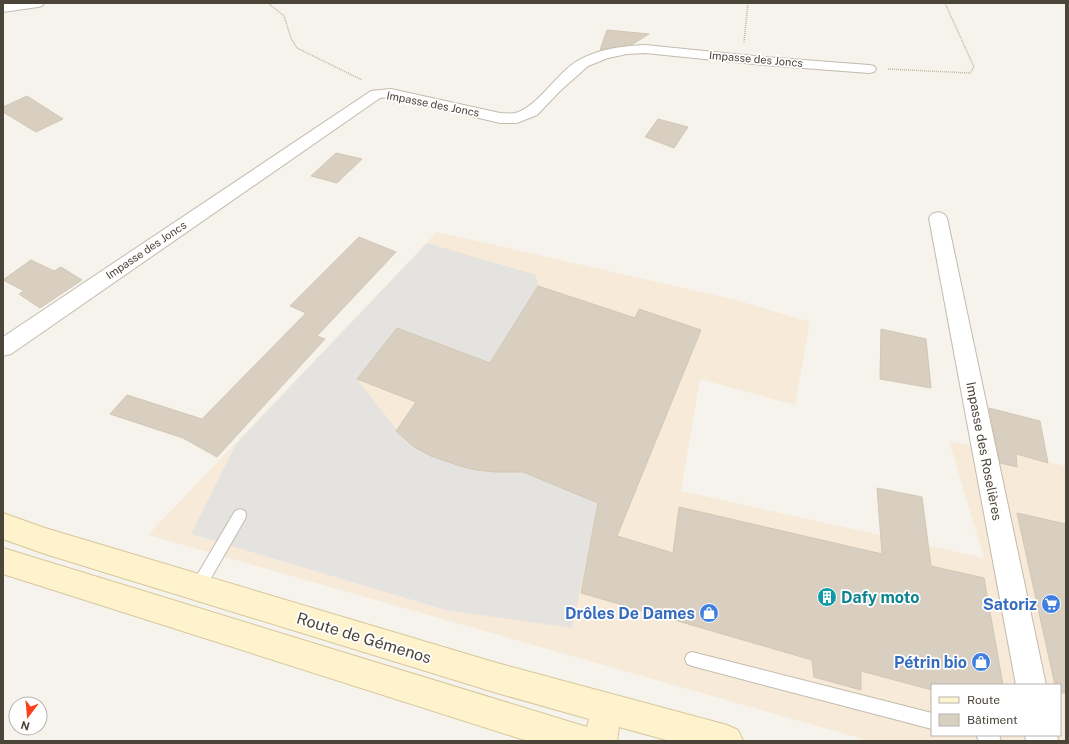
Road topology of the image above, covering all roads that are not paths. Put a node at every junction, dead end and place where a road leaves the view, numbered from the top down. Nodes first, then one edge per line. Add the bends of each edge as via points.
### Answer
1 (38, 3) edge
2 (3, 8) edge
3 (869, 69) road end
4 (938, 218) dead end
5 (3, 348) edge
6 (240, 515) dead end
7 (6, 533) edge
8 (3, 561) edge
9 (206, 590) junction
10 (199, 622) junction
11 (692, 658) dead end
12 (1031, 684) edge
13 (606, 708) junction
14 (931, 721) edge
15 (583, 741) edge
16 (601, 741) edge
17 (727, 741) edge

1 - 2 street
3 - 5 street, Impasse des Joncs via 645,49 604,55 583,63 532,112 516,118 500,118 391,93 376,94
4 - 12 street, Impasse des Roselières
6 - 9 lane
7 - 9 main road, Route de Gémenos
8 - 10 main road
9 - 10 main road
9 - 13 main road, Route de Gémenos via 497,678
10 - 15 main road
11 - 14 lane
13 - 16 main road
13 - 17 main road, Route de Gémenos

